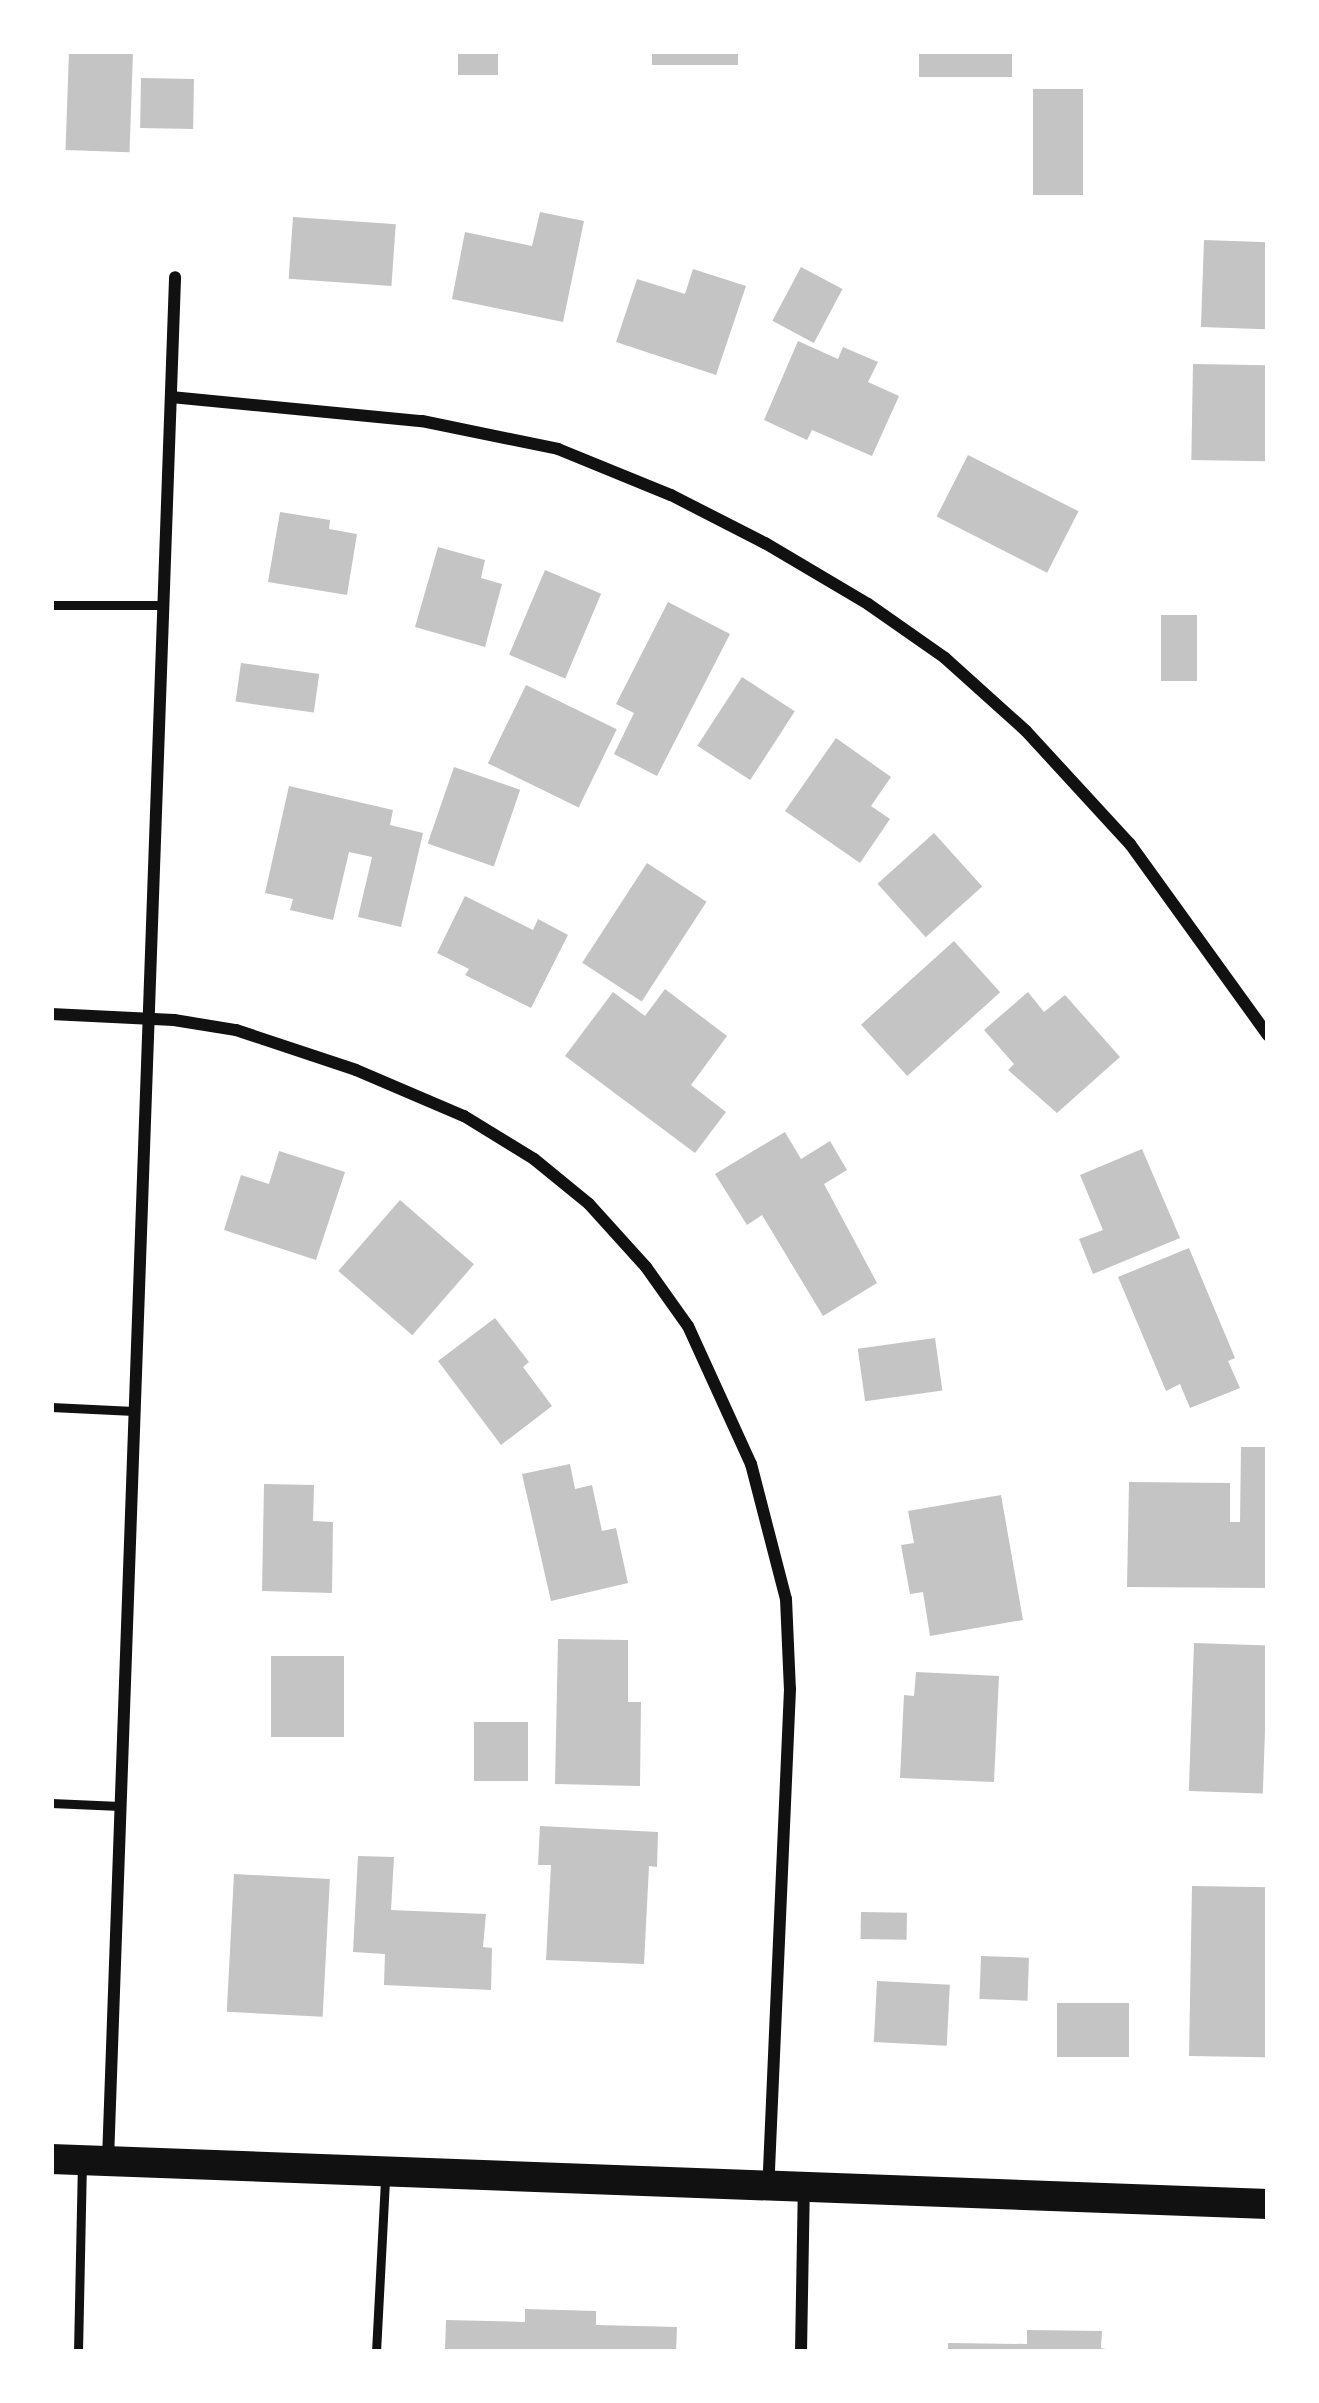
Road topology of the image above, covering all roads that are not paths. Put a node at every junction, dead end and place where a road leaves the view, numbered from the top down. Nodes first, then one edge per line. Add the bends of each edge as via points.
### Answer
1 (175, 277) dead end
2 (171, 397) junction
3 (51, 605) edge
4 (164, 605) junction
5 (51, 1014) edge
6 (149, 1018) junction
7 (1268, 1034) edge
8 (51, 1407) edge
9 (134, 1411) junction
10 (51, 1803) edge
11 (120, 1806) junction
12 (51, 2159) edge
13 (95, 2160) junction
14 (385, 2172) junction
15 (768, 2186) junction
16 (804, 2187) junction
17 (1268, 2204) edge
18 (78, 2352) edge
19 (376, 2352) edge
20 (802, 2352) edge

1 - 2 street
2 - 4 street
2 - 7 street via 422,421 558,449 765,543 945,658 1026,730 1130,844
3 - 4 lane
4 - 6 street
5 - 6 street
6 - 9 street
6 - 15 street via 236,1030 311,1054 420,1095 506,1141 614,1230 672,1301 708,1362 770,1522 789,1646
8 - 9 lane
9 - 11 street
10 - 11 lane
11 - 13 street
12 - 13 main road
13 - 14 main road
13 - 18 lane
14 - 15 main road
14 - 19 lane
15 - 16 main road
16 - 17 main road
16 - 20 street

